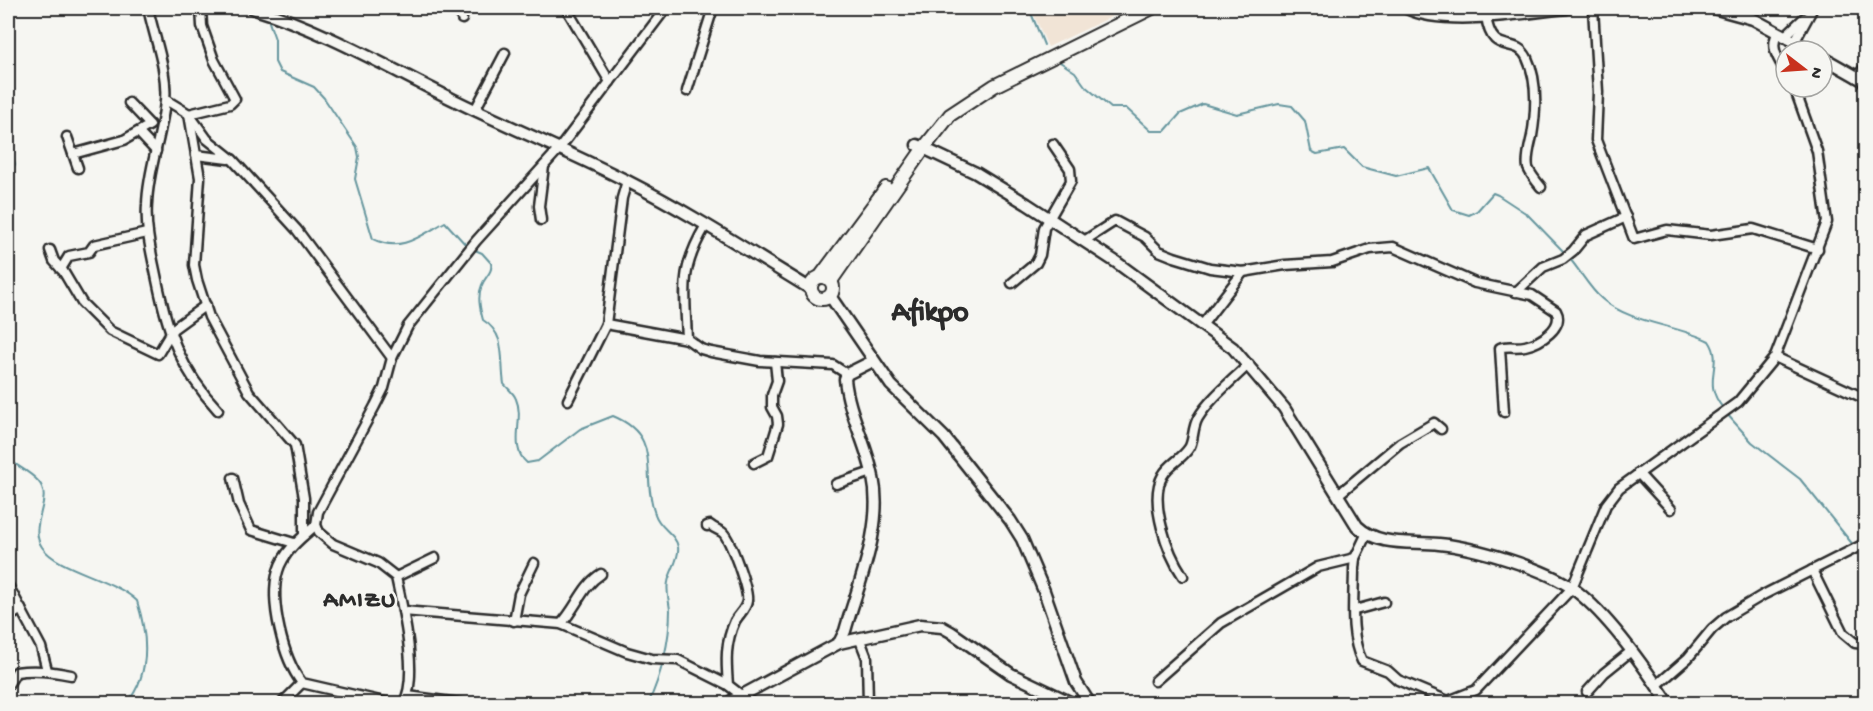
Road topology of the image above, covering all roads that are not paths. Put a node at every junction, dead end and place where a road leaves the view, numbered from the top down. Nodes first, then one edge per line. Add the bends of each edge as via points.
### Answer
1 (148, 8) edge
2 (201, 8) edge
3 (252, 8) edge
4 (460, 8) edge
5 (566, 8) edge
6 (666, 8) edge
7 (713, 8) edge
8 (1135, 8) edge
9 (1152, 8) edge
10 (1407, 8) edge
11 (1568, 8) edge
12 (1593, 8) edge
13 (1713, 8) edge
14 (272, 10) edge
15 (1811, 11) edge
16 (1486, 16) junction
17 (462, 19) dead end
18 (1786, 36) junction
19 (1774, 39) edge
20 (1791, 39) edge
21 (505, 53) dead end
22 (1834, 64) edge
23 (1866, 65) edge
24 (1861, 80) edge
25 (610, 82) junction
26 (687, 91) dead end
27 (1799, 99) edge
28 (166, 100) junction
29 (129, 103) dead end
30 (475, 110) junction
31 (189, 114) junction
32 (150, 125) junction
33 (160, 129) junction
34 (139, 133) junction
35 (66, 137) dead end
36 (1053, 144) dead end
37 (920, 147) junction
38 (559, 149) junction
39 (156, 151) junction
40 (73, 154) junction
41 (196, 155) junction
42 (232, 159) junction
43 (544, 165) junction
44 (78, 168) dead end
45 (627, 181) junction
46 (1541, 187) dead end
47 (1049, 218) junction
48 (1626, 218) junction
49 (541, 220) dead end
50 (706, 225) junction
51 (147, 232) junction
52 (1084, 241) junction
53 (1818, 249) junction
54 (50, 250) dead end
55 (61, 269) junction
56 (1243, 272) junction
57 (826, 279) junction
58 (1012, 283) dead end
59 (811, 289) junction
60 (1516, 292) junction
61 (830, 296) junction
62 (206, 305) junction
63 (606, 324) junction
64 (1203, 324) junction
65 (171, 335) junction
66 (687, 339) junction
67 (1775, 357) junction
68 (392, 358) junction
69 (873, 361) junction
70 (775, 362) junction
71 (1249, 364) junction
72 (847, 374) junction
73 (1866, 399) edge
74 (568, 400) dead end
75 (218, 410) dead end
76 (1504, 412) dead end
77 (1441, 429) dead end
78 (754, 463) dead end
79 (872, 472) junction
80 (1638, 473) junction
81 (232, 478) dead end
82 (836, 484) dead end
83 (1339, 495) junction
84 (1671, 509) dead end
85 (316, 525) junction
86 (707, 526) dead end
87 (304, 535) junction
88 (1366, 535) junction
89 (294, 543) junction
90 (1863, 544) edge
91 (435, 558) dead end
92 (1355, 558) junction
93 (534, 563) dead end
94 (1812, 570) junction
95 (601, 574) dead end
96 (1183, 576) dead end
97 (396, 577) junction
98 (8, 585) edge
99 (1572, 588) junction
100 (1384, 602) dead end
101 (21, 609) junction
102 (1355, 610) junction
103 (403, 611) junction
104 (8, 618) edge
105 (514, 621) junction
106 (848, 621) junction
107 (561, 624) junction
108 (860, 640) junction
109 (839, 643) junction
110 (1866, 644) edge
111 (1630, 652) junction
112 (47, 670) junction
113 (71, 675) dead end
114 (1155, 681) dead end
115 (302, 683) junction
116 (8, 685) edge
117 (728, 685) junction
118 (1077, 685) junction
119 (1656, 686) junction
120 (1587, 692) dead end
121 (741, 695) junction
122 (406, 700) edge
123 (1663, 701) edge
124 (279, 702) edge
125 (1071, 702) edge
126 (1448, 702) edge
127 (393, 704) edge
128 (466, 704) edge
129 (726, 704) edge
130 (868, 704) edge
131 (1090, 704) edge

1 - 28 street via 165,79
2 - 31 street via 202,26 214,60 235,99 230,104
3 - 14 street
4 - 17 street
5 - 25 street
6 - 25 street
7 - 26 street
8 - 37 main road via 967,95 933,124
9 - 37 main road via 973,99 950,115
10 - 16 street via 1441,17
11 - 16 street
12 - 48 street via 1598,92 1596,140
13 - 18 street via 1754,19
14 - 30 street
15 - 18 street
16 - 46 street via 1488,34 1521,50 1527,58 1536,104 1527,160
18 - 19 street
18 - 20 street
21 - 30 street
22 - 24 street
23 - 24 street
25 - 38 street
27 - 53 street via 1810,126 1823,182 1827,222
28 - 31 street
28 - 33 street
29 - 32 street
30 - 38 street
31 - 41 street
31 - 42 street via 207,139
32 - 33 street
32 - 34 street
33 - 39 street
34 - 39 street
34 - 40 street
35 - 40 street
36 - 47 street via 1072,175
37 - 47 street via 976,173
37 - 57 main road
38 - 43 street
38 - 45 street
39 - 51 street via 146,205
40 - 44 street
41 - 42 street
41 - 62 street via 200,188 194,265
42 - 68 street via 297,230
43 - 49 street
43 - 68 street via 408,326
45 - 50 street
45 - 63 street
47 - 52 street
47 - 58 street via 1036,263
48 - 53 street via 1634,239 1667,230 1711,235 1753,229
48 - 60 street via 1586,235 1568,255 1543,267
50 - 59 street
50 - 66 street via 692,249 685,274
51 - 55 street via 94,245 89,252 69,256
51 - 65 street via 162,310
52 - 56 street via 1115,221 1174,257 1210,268
52 - 64 street
53 - 67 street
54 - 55 street
55 - 65 street via 82,303 110,331 158,354
56 - 60 street via 1332,262 1370,249 1393,247 1474,283
56 - 64 street
57 - 59 main road via 813,281
57 - 61 main road via 833,288
59 - 61 main road via 819,299
60 - 76 street via 1543,301 1556,311 1559,322 1556,328 1526,346 1500,348
61 - 69 street
62 - 65 street via 173,329
62 - 87 street via 218,337 249,392 295,445 304,498
63 - 66 street
63 - 74 street
64 - 71 street
65 - 75 street via 198,388
66 - 70 street via 711,352
67 - 73 street
67 - 80 street via 1738,402
68 - 85 street via 384,388 333,480
69 - 72 street
69 - 118 street via 891,385 944,437 1022,539
70 - 72 street via 833,365
70 - 78 street via 777,381 772,407 777,416 777,435 768,456
71 - 83 street via 1284,408
71 - 96 street via 1201,413 1188,449 1161,478 1164,538
72 - 79 street via 846,387
77 - 83 street via 1434,423 1414,433
79 - 82 street
79 - 106 street via 874,517
80 - 84 street
80 - 99 street via 1618,488 1606,505
81 - 89 street via 251,530
83 - 88 street
85 - 87 street
85 - 97 street via 333,544 378,563
86 - 117 street via 724,535 740,568 748,597 728,636
87 - 89 street
88 - 92 street
88 - 99 street via 1401,543 1467,548 1542,573
89 - 115 street via 278,571 276,594 290,666
90 - 94 street
91 - 97 street
92 - 102 street
92 - 114 street via 1318,567 1221,623
93 - 105 street via 519,594
94 - 110 street via 1843,633 1855,643
94 - 119 street via 1726,618
95 - 107 street via 587,583 572,613
97 - 103 street
98 - 101 street
99 - 111 street
99 - 126 street via 1476,690
100 - 102 street
101 - 104 street
101 - 112 street via 41,647
102 - 126 street via 1357,651 1362,662 1388,670 1398,680
103 - 105 street
103 - 122 street via 410,669
105 - 107 street
106 - 108 street
106 - 109 street
107 - 117 street via 627,652 678,660
108 - 109 street
108 - 125 street via 920,625 942,627 1011,674
108 - 130 street via 867,658
109 - 121 street
111 - 119 street
111 - 120 street
112 - 113 street
112 - 116 street via 16,672
115 - 124 street
115 - 127 street
117 - 121 street
118 - 125 street
118 - 131 street
119 - 123 street
121 - 129 street
122 - 128 street

